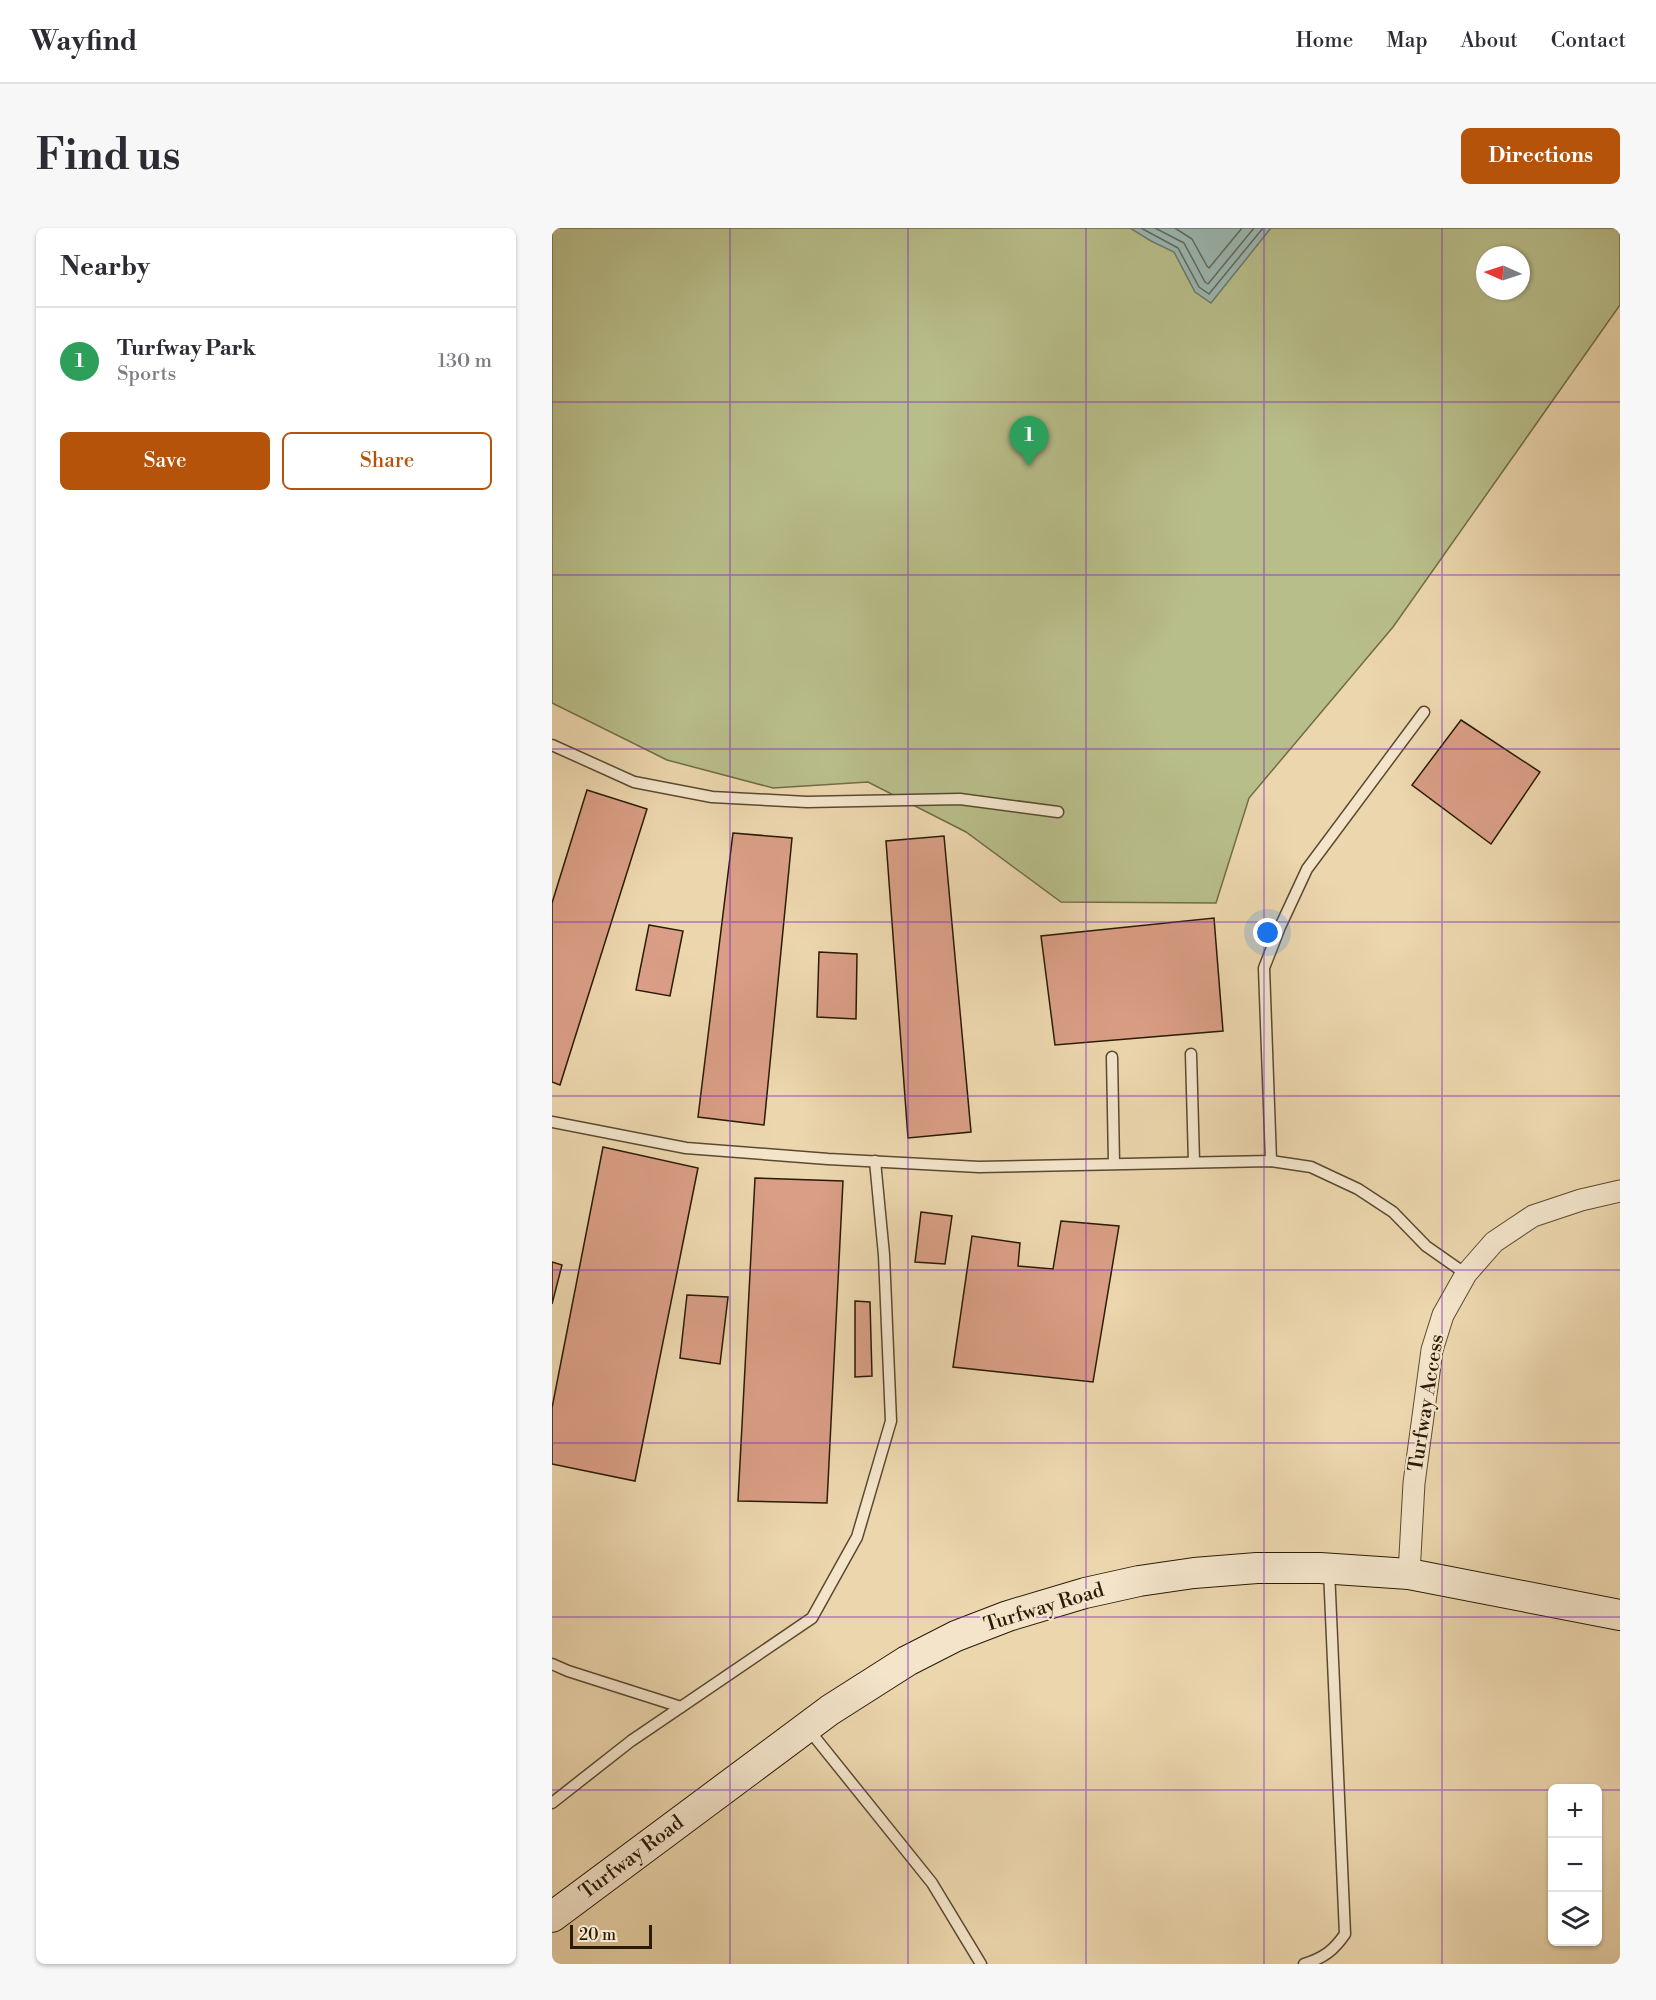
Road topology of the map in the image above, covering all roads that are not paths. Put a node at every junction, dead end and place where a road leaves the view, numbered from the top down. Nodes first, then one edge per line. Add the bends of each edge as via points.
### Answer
1 (1424, 712) dead end
2 (552, 746) edge
3 (1058, 812) dead end
4 (1191, 1054) dead end
5 (1112, 1057) dead end
6 (552, 1122) edge
7 (875, 1161) junction
8 (1271, 1161) junction
9 (1194, 1162) junction
10 (1114, 1163) junction
11 (1620, 1191) edge
12 (1466, 1274) junction
13 (1329, 1568) junction
14 (1409, 1574) junction
15 (1620, 1615) edge
16 (552, 1664) edge
17 (681, 1707) junction
18 (807, 1727) junction
19 (552, 1803) edge
20 (552, 1917) edge
21 (981, 1964) edge
22 (1304, 1964) edge

1 - 8 lane via 1306,869 1264,968
2 - 3 lane via 634,782 712,797 807,802 960,799
4 - 9 lane
5 - 10 lane
6 - 7 lane via 686,1148
7 - 10 lane via 979,1167
7 - 17 lane via 884,1255 891,1421 857,1537 812,1618
8 - 9 lane
8 - 12 lane via 1311,1167 1358,1189 1393,1212 1426,1246
9 - 10 lane
11 - 12 street, Turfway Access via 1533,1216 1494,1242
12 - 14 street, Turfway Access via 1443,1315 1432,1350 1414,1483
13 - 14 main road, Turfway Road
13 - 18 main road, Turfway Road via 1194,1573 1084,1593 956,1636 907,1661
13 - 22 lane via 1345,1934 1334,1950
14 - 15 main road, Turfway Road
16 - 17 lane
17 - 19 lane
18 - 20 main road, Turfway Road
18 - 21 lane via 932,1883

